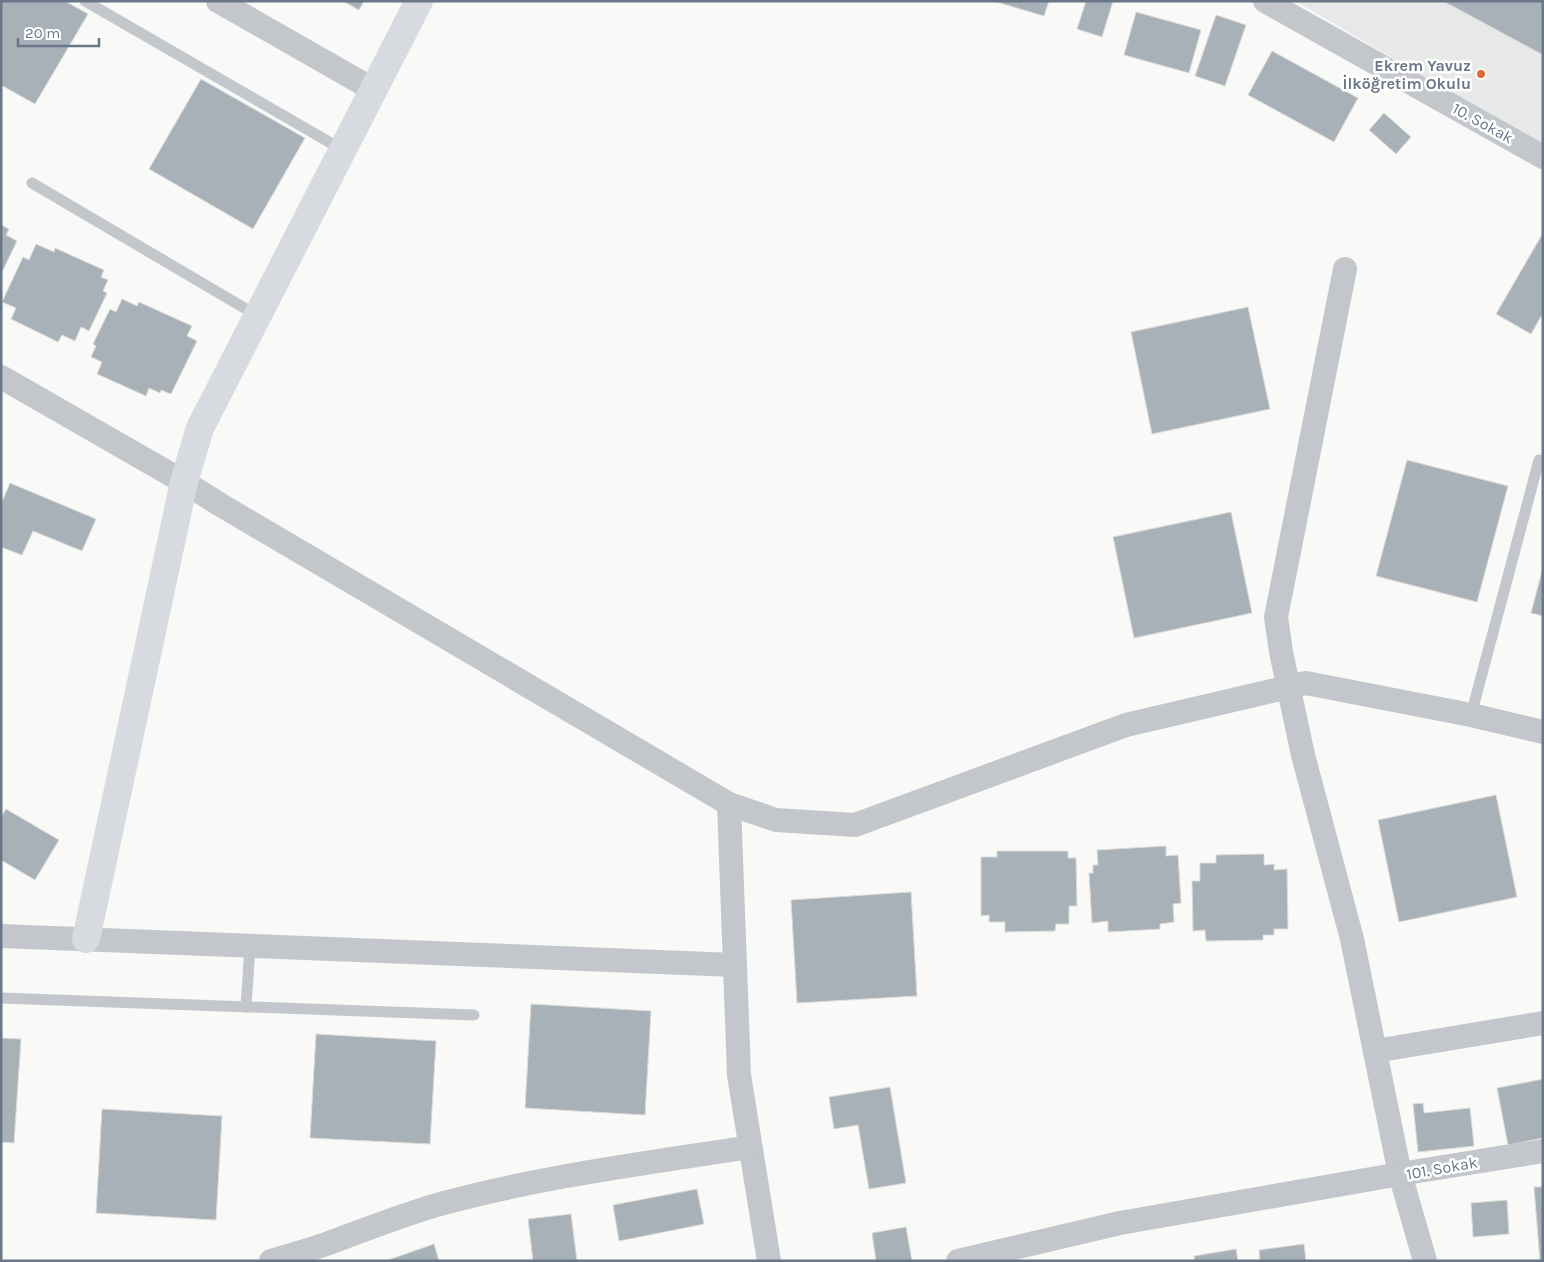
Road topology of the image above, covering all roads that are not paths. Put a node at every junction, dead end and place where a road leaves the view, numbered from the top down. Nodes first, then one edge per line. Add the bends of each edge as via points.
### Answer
1 (84, 1) edge
2 (218, 1) edge
3 (419, 1) edge
4 (1266, 1) edge
5 (374, 90) junction
6 (343, 150) junction
7 (1543, 157) edge
8 (32, 183) dead end
9 (1345, 269) dead end
10 (258, 316) junction
11 (1, 378) edge
12 (1539, 460) dead end
13 (184, 482) junction
14 (1288, 687) junction
15 (1471, 715) junction
16 (1543, 732) edge
17 (729, 804) junction
18 (1, 936) edge
19 (86, 940) junction
20 (250, 946) junction
21 (735, 965) junction
22 (1, 998) edge
23 (246, 1007) junction
24 (474, 1015) dead end
25 (1543, 1023) edge
26 (1375, 1051) junction
27 (750, 1147) junction
28 (1543, 1151) edge
29 (1400, 1174) junction
30 (270, 1261) edge
31 (769, 1261) edge
32 (958, 1261) edge
33 (1425, 1261) edge

1 - 6 lane
2 - 5 street
3 - 5 street
4 - 7 street, 10. Sokak
5 - 6 street
6 - 10 street
8 - 10 lane
9 - 14 street via 1276,617
10 - 13 street via 200,428
11 - 13 street
12 - 15 lane
13 - 17 street
13 - 19 street
14 - 15 street via 1306,683
14 - 17 street via 1126,725 855,825 776,820
14 - 26 street via 1352,939
15 - 16 street
17 - 21 street
18 - 19 street
19 - 20 street
20 - 21 street
20 - 23 lane
21 - 27 street via 739,1075
22 - 23 lane
23 - 24 lane
25 - 26 street
26 - 29 street
27 - 30 street via 494,1190 409,1214
27 - 31 street
28 - 29 street, 101. Sokak
29 - 32 street via 1120,1223
29 - 33 street, 101. Sokak

